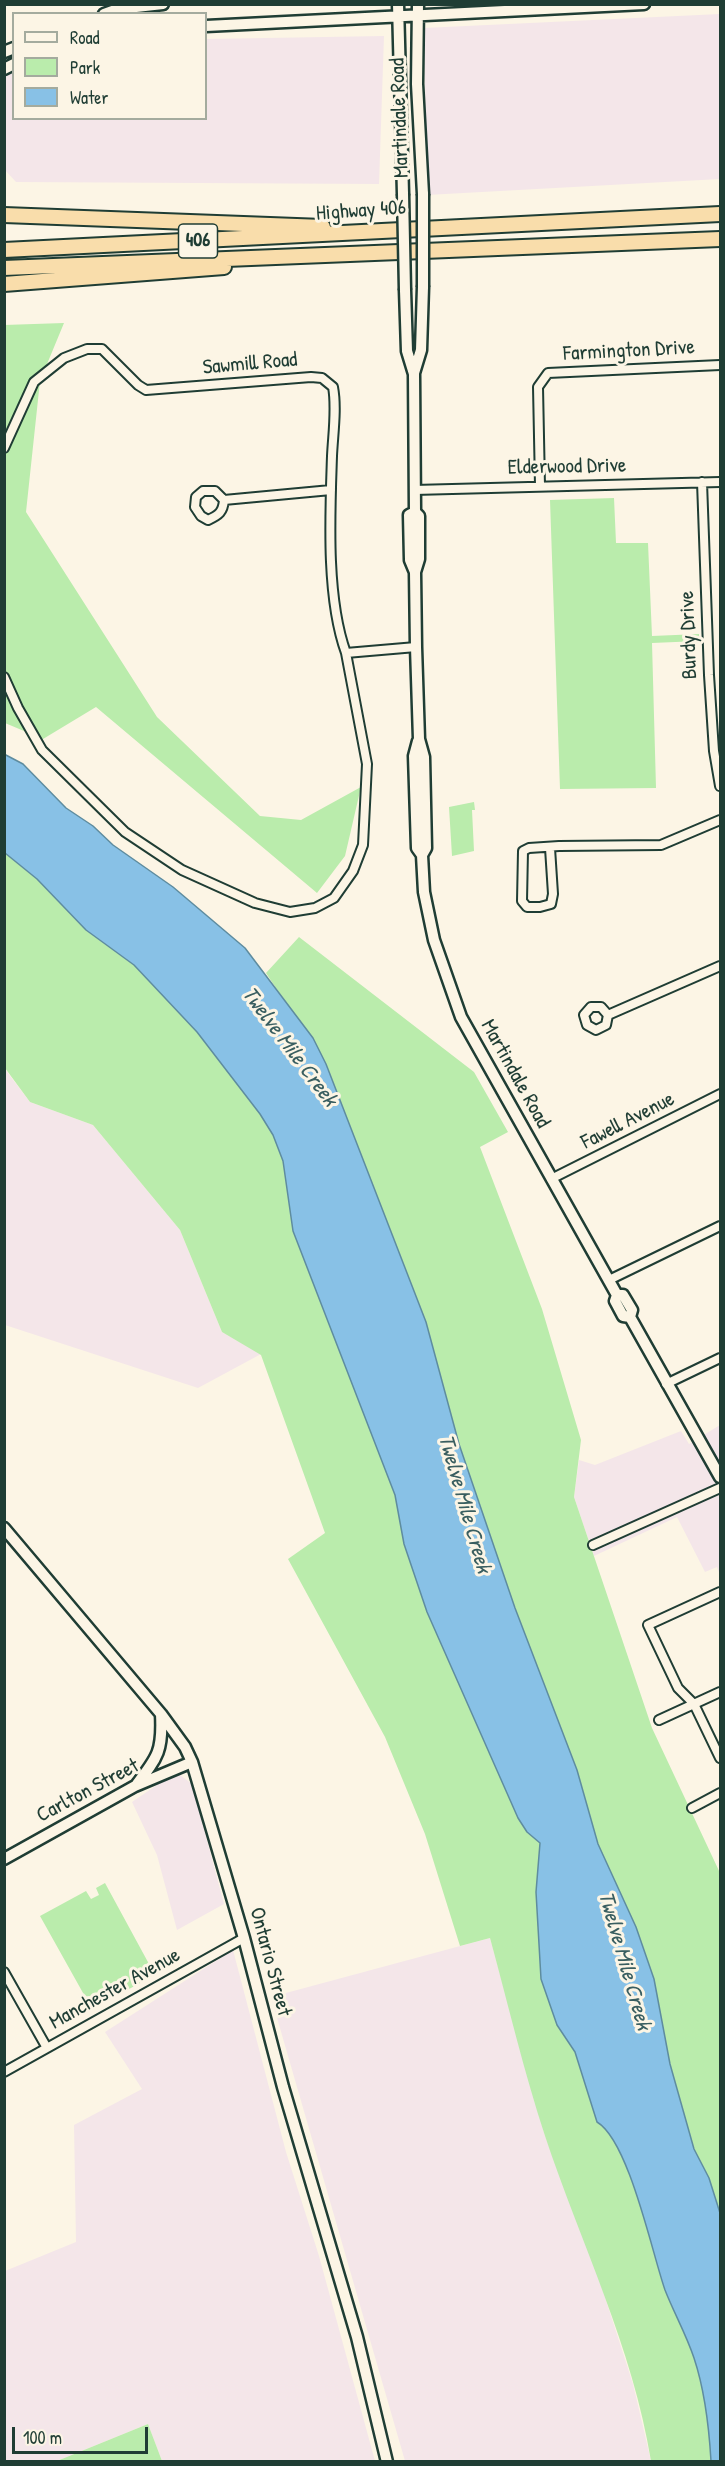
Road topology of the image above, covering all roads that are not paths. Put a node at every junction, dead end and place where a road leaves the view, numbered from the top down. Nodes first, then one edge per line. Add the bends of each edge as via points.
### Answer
1 (163, 4) edge
2 (644, 4) edge
3 (397, 10) edge
4 (418, 10) edge
5 (110, 12) edge
6 (207, 26) edge
7 (720, 214) edge
8 (4, 215) edge
9 (388, 230) junction
10 (720, 238) edge
11 (4, 250) edge
12 (332, 256) junction
13 (4, 268) edge
14 (4, 284) edge
15 (720, 365) edge
16 (414, 374) junction
17 (4, 448) edge
18 (702, 482) junction
19 (720, 482) edge
20 (540, 486) junction
21 (331, 490) junction
22 (414, 490) junction
23 (225, 500) dead end
24 (416, 647) junction
25 (346, 653) junction
26 (4, 677) edge
27 (720, 786) edge
28 (720, 819) edge
29 (550, 848) junction
30 (720, 966) edge
31 (608, 1015) dead end
32 (720, 1094) edge
33 (551, 1179) junction
34 (720, 1226) edge
35 (609, 1280) junction
36 (720, 1358) edge
37 (666, 1384) junction
38 (720, 1477) edge
39 (720, 1488) edge
40 (4, 1528) edge
41 (593, 1545) dead end
42 (720, 1592) edge
43 (720, 1692) edge
44 (694, 1704) junction
45 (161, 1714) junction
46 (659, 1720) dead end
47 (720, 1758) edge
48 (192, 1762) junction
49 (135, 1786) junction
50 (720, 1793) edge
51 (692, 1808) dead end
52 (4, 1859) edge
53 (244, 1938) junction
54 (4, 1972) edge
55 (47, 2048) junction
56 (4, 2072) edge
57 (387, 2462) edge

1 - 5 main road
2 - 4 main road
3 - 4 main road
3 - 6 main road
3 - 16 main road, Martindale Road, bridge via 407,351
4 - 16 main road, Martindale Road, bridge via 423,287 421,350
7 - 9 highway, Highway 406 / 406
8 - 9 highway
9 - 11 highway, Highway 406 / 406
10 - 12 highway, Highway 406 / 406
12 - 13 highway, Highway 406 / 406
12 - 14 highway
15 - 20 street, Farmington Drive via 548,373 538,387
16 - 22 main road, Martindale Road
17 - 21 street, Sawmill Road via 34,382 63,358 87,349 102,349 146,390 322,378 334,392
18 - 19 street, Elderwood Drive
18 - 20 street, Elderwood Drive
18 - 27 street, Burdy Drive via 709,675
20 - 22 street, Elderwood Drive
21 - 23 street
21 - 25 street, Sawmill Road via 334,603
22 - 24 main road, Martindale Road via 419,559 415,572
24 - 25 street
24 - 33 main road, Martindale Road via 419,739 424,757 424,892 434,940 457,1006
25 - 26 street, Sawmill Road via 367,764 363,845 353,871 334,898 315,908 290,912 255,903 182,870 125,832 42,750
28 - 29 street via 661,845
29 - 29 street via 523,851 522,901 527,907 551,904
30 - 31 street
32 - 33 street, Fawell Avenue
33 - 35 main road, Martindale Road
34 - 35 street
35 - 37 main road, Martindale Road via 632,1310 630,1317
36 - 37 street
37 - 38 main road, Martindale Road
39 - 41 street
40 - 45 main road, Ontario Street
42 - 44 street via 648,1625 678,1688
43 - 44 street
44 - 46 street
44 - 47 street
45 - 48 main road, Ontario Street
45 - 49 main road via 157,1758
48 - 49 main road, Carlton Street
48 - 53 main road, Ontario Street
49 - 52 main road, Carlton Street
50 - 51 street
53 - 55 street, Manchester Avenue
53 - 57 main road, Ontario Street via 283,2087 357,2337
54 - 55 street
55 - 56 street, Manchester Avenue

